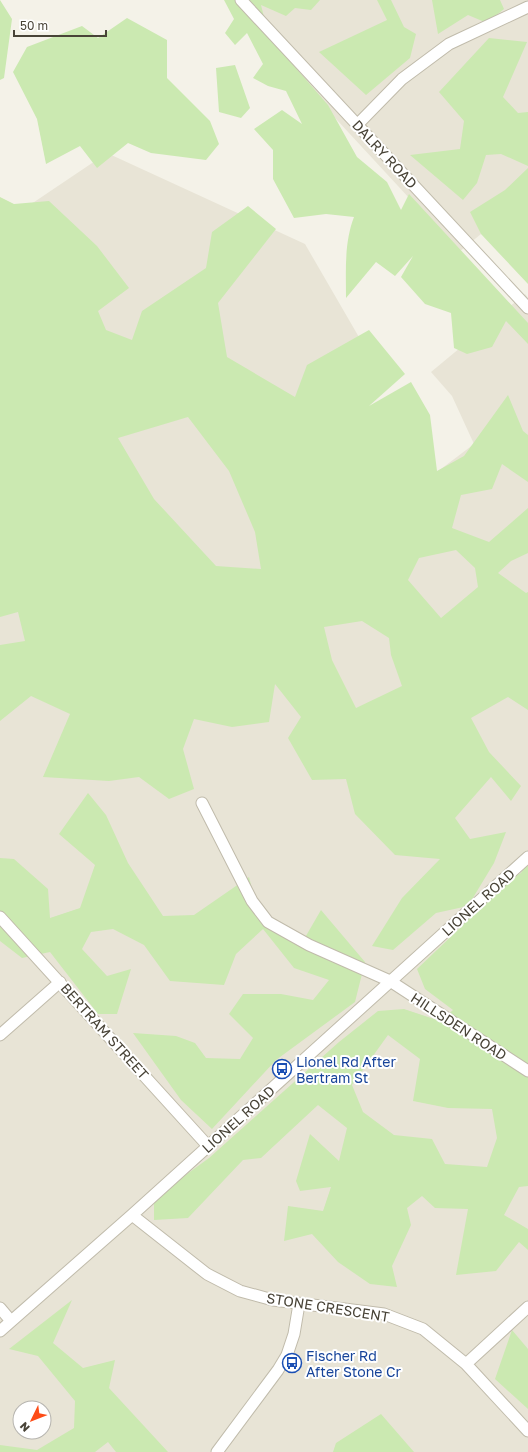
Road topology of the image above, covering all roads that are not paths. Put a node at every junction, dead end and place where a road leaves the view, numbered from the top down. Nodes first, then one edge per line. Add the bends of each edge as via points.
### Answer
1 (241, 0) edge
2 (528, 7) edge
3 (358, 124) junction
4 (528, 308) edge
5 (202, 803) dead end
6 (528, 857) edge
7 (0, 917) edge
8 (390, 981) junction
9 (60, 982) junction
10 (0, 1035) edge
11 (528, 1071) edge
12 (208, 1146) junction
13 (132, 1215) junction
14 (299, 1304) junction
15 (528, 1307) edge
16 (0, 1308) edge
17 (11, 1321) junction
18 (0, 1331) edge
19 (466, 1364) junction
20 (528, 1431) edge
21 (217, 1452) edge

1 - 3 street, DALRY ROAD
2 - 3 street via 449,44 402,79
3 - 4 street, DALRY ROAD
5 - 8 street, HILLSDEN ROAD via 252,901 268,922 309,945
6 - 8 street, LIONEL ROAD
7 - 9 street, BERTRAM STREET
8 - 11 street, HILLSDEN ROAD
8 - 12 street, LIONEL ROAD
9 - 10 street
9 - 12 street, BERTRAM STREET
12 - 13 street, LIONEL ROAD
13 - 14 street, STONE CRESCENT via 207,1274 240,1291
13 - 17 street, LIONEL ROAD
14 - 19 street, STONE CRESCENT via 384,1314 423,1329
14 - 21 street via 294,1334 287,1355
15 - 19 street
16 - 17 street
17 - 18 street, LIONEL ROAD
19 - 20 street, STONE CRESCENT

